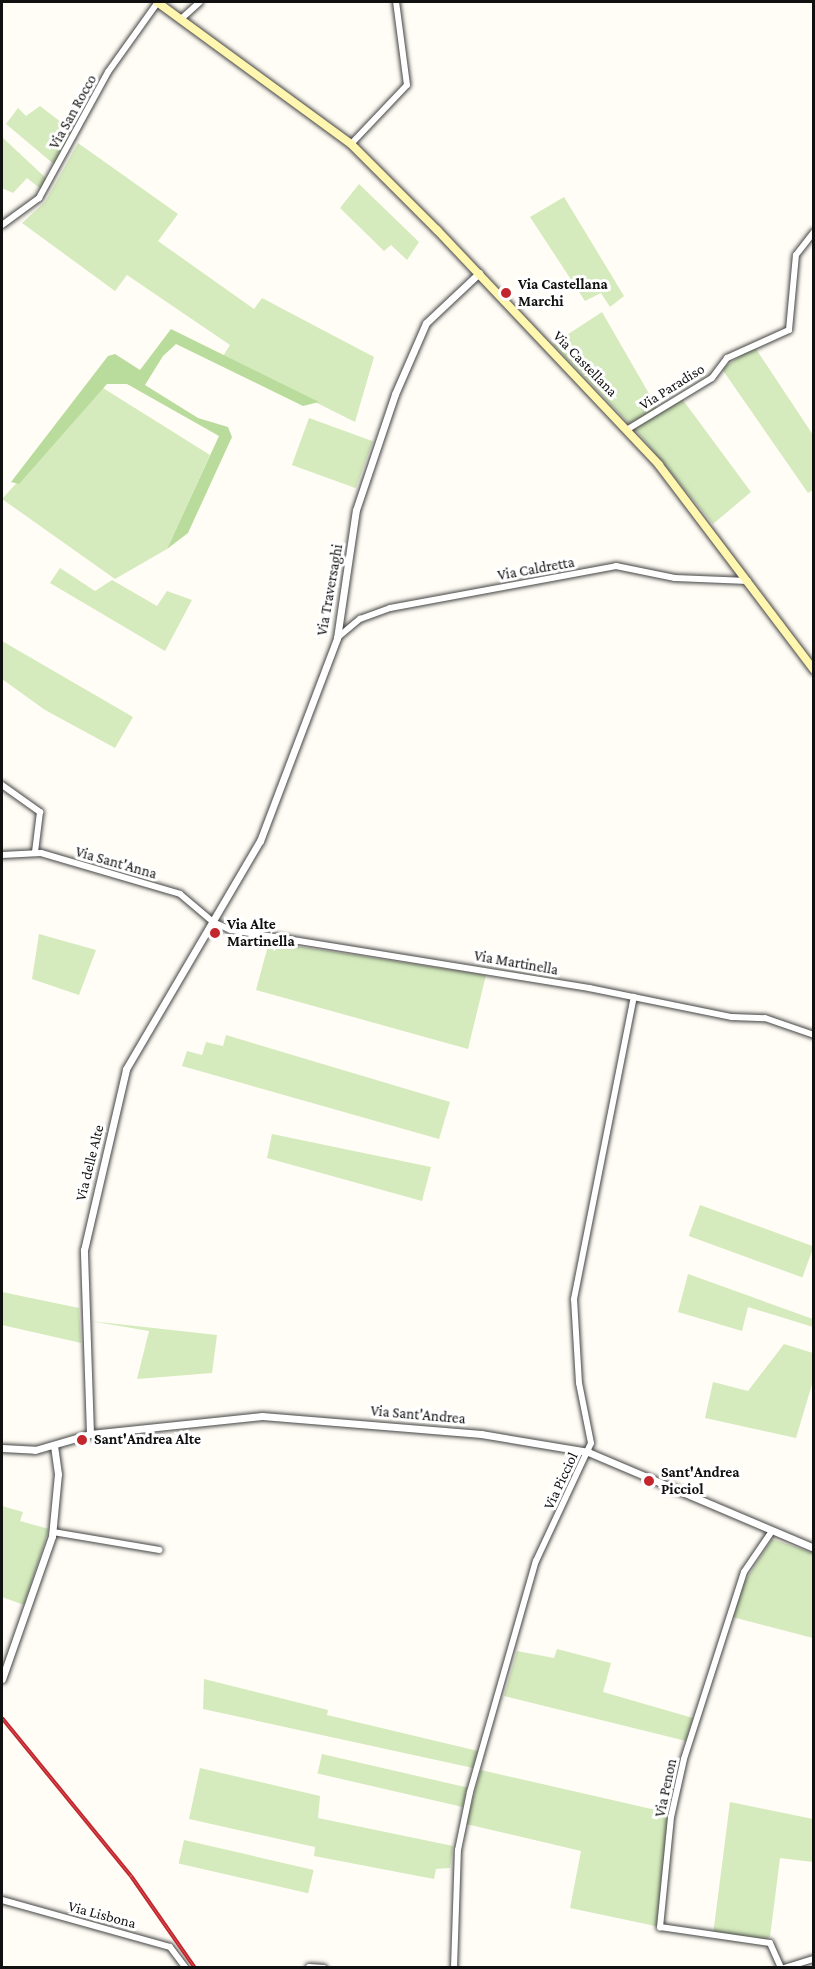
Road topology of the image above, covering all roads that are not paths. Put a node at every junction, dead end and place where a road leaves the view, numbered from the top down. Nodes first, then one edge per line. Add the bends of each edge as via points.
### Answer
1 (157, 2) edge
2 (200, 2) edge
3 (396, 2) edge
4 (181, 19) junction
5 (351, 144) junction
6 (2, 225) edge
7 (813, 232) edge
8 (479, 273) junction
9 (628, 429) junction
10 (748, 581) junction
11 (337, 638) junction
12 (813, 669) edge
13 (2, 784) edge
14 (35, 852) junction
15 (2, 855) edge
16 (213, 922) junction
17 (634, 997) junction
18 (813, 1035) edge
19 (90, 1434) junction
20 (54, 1445) junction
21 (2, 1448) edge
22 (588, 1452) junction
23 (53, 1532) junction
24 (770, 1534) junction
25 (813, 1548) edge
26 (159, 1550) dead end
27 (2, 1679) edge
28 (2, 1900) edge
29 (813, 1959) edge
30 (309, 1967) edge
31 (186, 1968) edge
32 (324, 1968) edge
33 (454, 1968) edge
34 (783, 1968) edge

1 - 4 main road, Via Castellana
1 - 6 street, Via San Rocco via 108,72 39,198
2 - 4 street
3 - 5 street via 407,85
4 - 5 main road, Via Castellana
5 - 8 main road, Via Castellana
7 - 9 street, Via Paradiso via 796,255 789,330 727,358 712,378
8 - 9 main road, Via Castellana
8 - 11 street, Via Traversaghi via 426,323 395,394 356,510
9 - 10 main road, Via Castellana
10 - 11 street, Via Caldretta via 675,578 616,566 390,608 360,619
10 - 12 main road, Via Castellana
11 - 16 street, Via Traversaghi via 260,841
13 - 14 street via 40,812
14 - 15 street, Via Sant'Anna
14 - 16 street, Via Sant'Anna via 180,894
16 - 17 street, Via Martinella
16 - 19 street, Via delle Alte via 126,1069 84,1250
17 - 18 street, Via Martinella via 732,1017 765,1018
17 - 22 street, Via Picciol via 574,1299 579,1383 591,1429
19 - 20 street, Via Sant'Andrea
19 - 22 street, Via Sant'Andrea via 262,1416 481,1434
20 - 21 street, Via Sant'Andrea
20 - 23 street via 58,1474
22 - 24 street, Via Sant'Andrea via 706,1500
22 - 33 street, Via Picciol via 536,1561 470,1792 458,1850
23 - 26 street
23 - 27 street
24 - 25 street, Via Sant'Andrea
24 - 34 street, Via Penon via 744,1572 684,1759 671,1817 660,1927 770,1943
28 - 31 street, Via Lisbona via 170,1947
29 - 34 street
30 - 32 street

